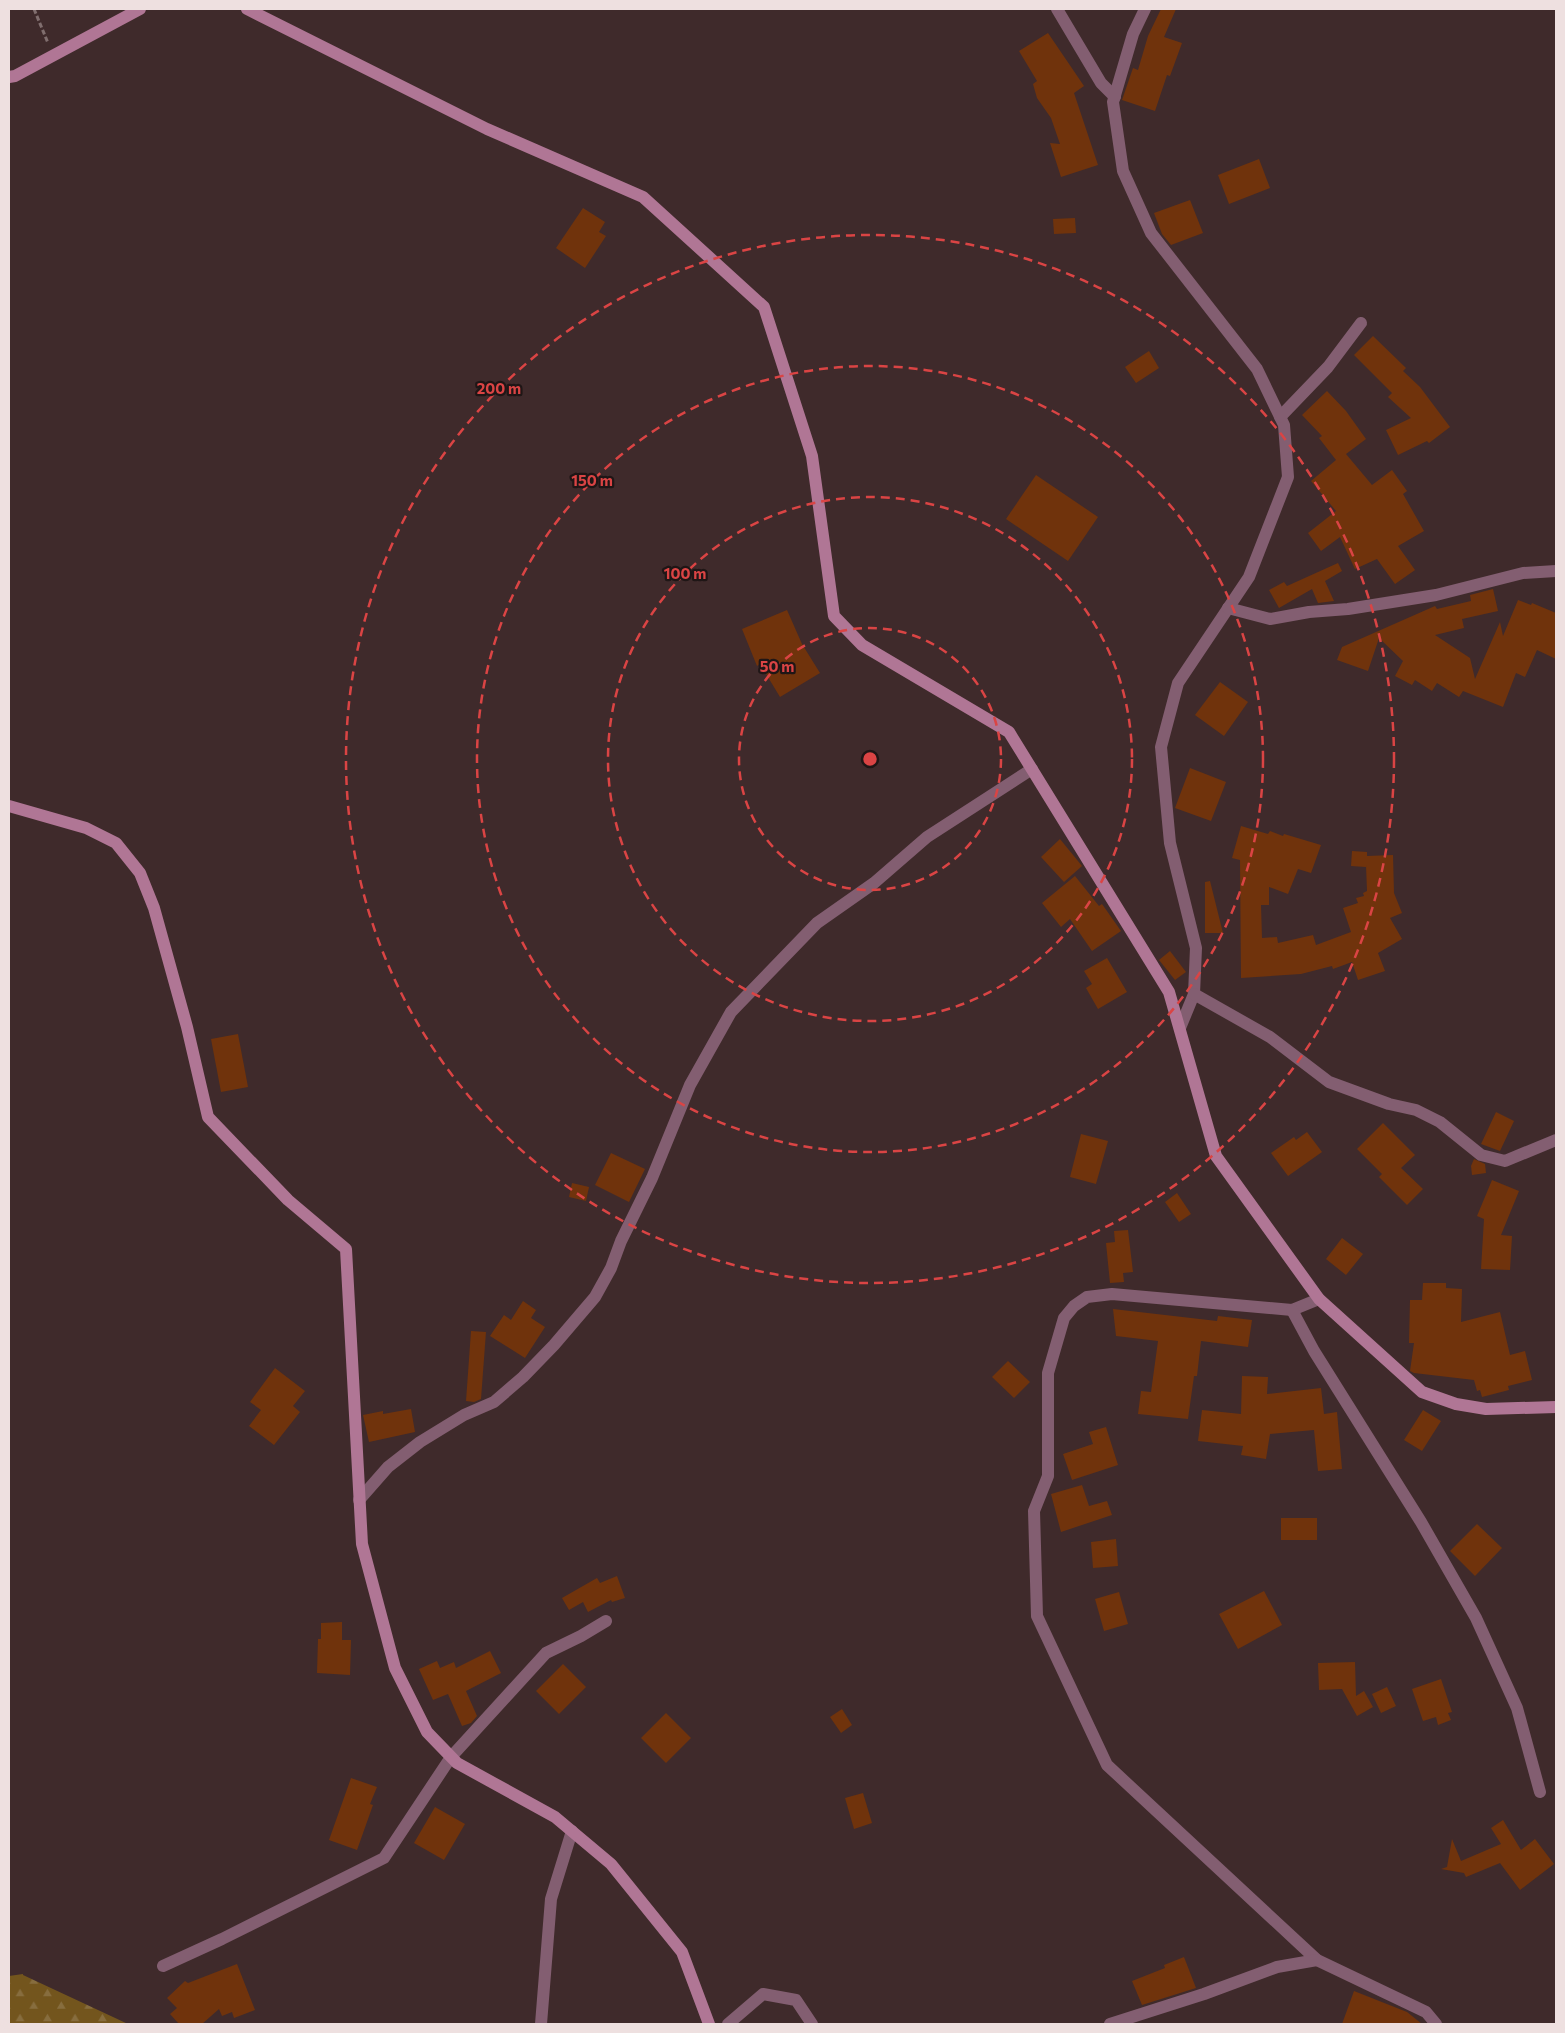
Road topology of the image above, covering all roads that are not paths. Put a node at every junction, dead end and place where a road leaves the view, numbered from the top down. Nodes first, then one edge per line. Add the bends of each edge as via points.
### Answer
1 (140, 9) edge
2 (247, 9) edge
3 (1057, 9) edge
4 (1145, 9) edge
5 (9, 77) edge
6 (1115, 97) junction
7 (1361, 323) dead end
8 (1280, 417) junction
9 (1556, 571) edge
10 (1228, 608) junction
11 (1032, 769) junction
12 (9, 806) edge
13 (1194, 994) junction
14 (1180, 1028) junction
15 (1556, 1140) edge
16 (1319, 1299) junction
17 (1292, 1310) junction
18 (1556, 1407) edge
19 (359, 1500) junction
20 (606, 1621) dead end
21 (451, 1757) junction
22 (1540, 1792) dead end
23 (572, 1831) junction
24 (1317, 1960) junction
25 (163, 1966) dead end
26 (541, 2024) edge
27 (709, 2024) edge
28 (728, 2024) edge
29 (812, 2024) edge
30 (1110, 2024) edge
31 (1436, 2024) edge

1 - 5 street
2 - 11 street via 487,129 643,197 764,307 812,456 834,616 862,644 1009,732
3 - 6 street via 1101,83
4 - 6 street via 1132,34
6 - 8 street via 1124,171 1151,233 1257,369
7 - 8 street via 1328,367
8 - 10 street via 1284,425 1288,477 1249,577
9 - 10 street via 1523,573 1436,595 1270,619
10 - 13 street via 1178,683 1161,747 1170,843 1196,948
11 - 14 street via 1169,992
11 - 19 street via 927,837 874,883 816,923 731,1012 690,1084 652,1178 595,1297 554,1345 494,1402 464,1415 420,1442 388,1467
12 - 19 street via 86,828 116,843 140,873 154,908 187,1026 208,1117 288,1200 346,1249
13 - 14 street
13 - 15 street via 1270,1038 1329,1082 1389,1104 1416,1110 1440,1122 1481,1155 1505,1161
14 - 16 street via 1216,1156
16 - 17 street
16 - 18 street via 1422,1392 1456,1404 1486,1409
17 - 22 street via 1476,1618 1517,1708
17 - 24 street via 1112,1294 1087,1297 1074,1306 1064,1318 1048,1373 1048,1476 1034,1511 1037,1616 1107,1765
19 - 21 street via 362,1544 395,1668 427,1732
20 - 21 street via 546,1653
21 - 23 street via 464,1768 555,1818
21 - 25 street via 384,1858
23 - 26 street via 551,1899
23 - 27 street via 611,1864 682,1952
24 - 30 street via 1277,1967
24 - 31 street via 1426,2012
28 - 29 street via 763,1994 796,2000

